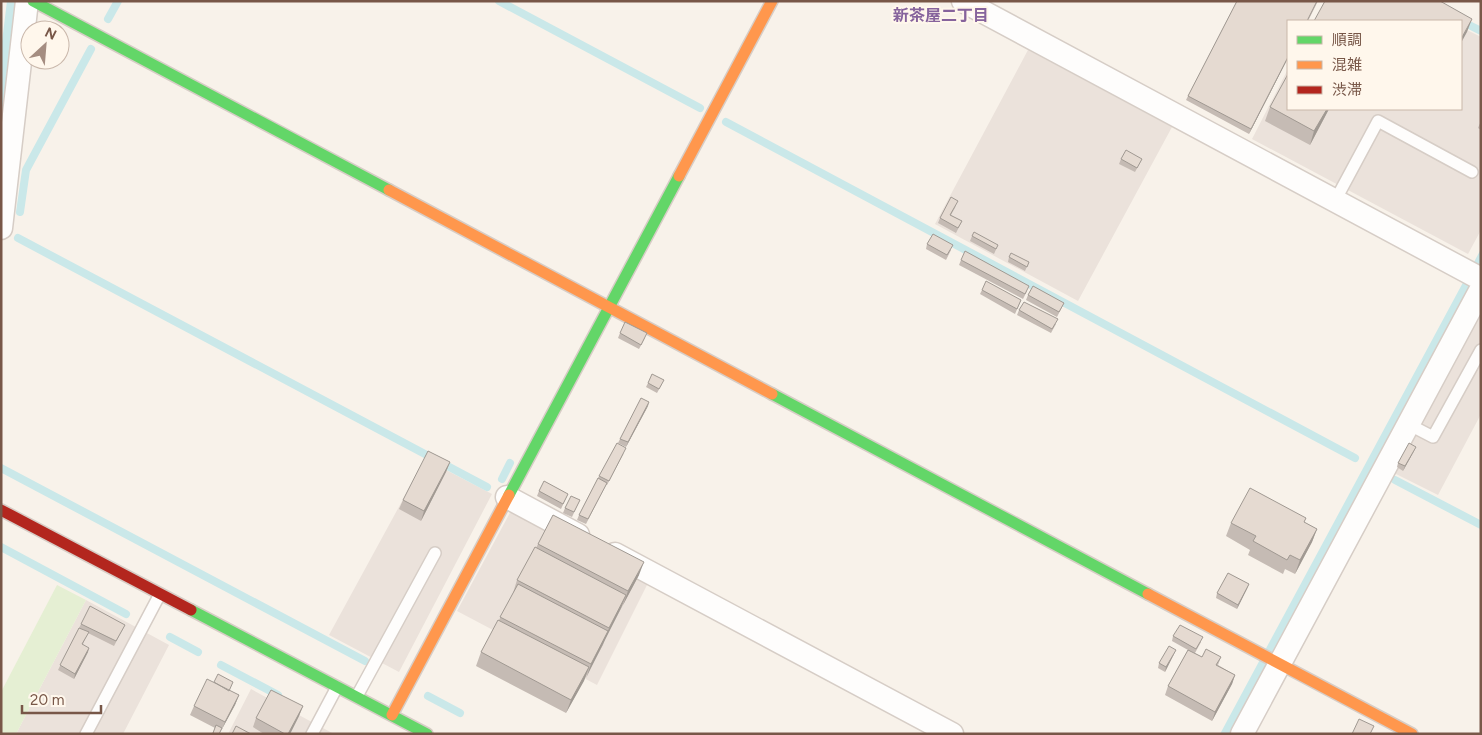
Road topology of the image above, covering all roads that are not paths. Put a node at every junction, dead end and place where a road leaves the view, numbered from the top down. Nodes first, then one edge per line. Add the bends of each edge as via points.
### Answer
1 (27, 1) edge
2 (33, 1) edge
3 (772, 1) edge
4 (963, 1) edge
5 (1472, 172) dead end
6 (1335, 201) junction
7 (1, 228) edge
8 (1476, 279) edge
9 (608, 306) junction
10 (1481, 350) edge
11 (1408, 424) junction
12 (507, 497) junction
13 (1, 510) edge
14 (435, 553) dead end
15 (160, 593) junction
16 (1276, 661) junction
17 (337, 686) junction
18 (357, 696) junction
19 (392, 714) junction
20 (86, 734) edge
21 (312, 734) edge
22 (427, 734) edge
23 (952, 734) edge
24 (1242, 734) edge
25 (1412, 734) edge

1 - 7 street
2 - 9 street
3 - 9 street
4 - 6 street
5 - 6 lane via 1378,121
6 - 8 street
8 - 11 street
9 - 12 street
9 - 16 street
10 - 11 lane via 1433,438
11 - 16 street
12 - 19 street
12 - 23 street
13 - 15 street
14 - 18 lane
15 - 17 street
15 - 20 lane
16 - 24 street
16 - 25 street
17 - 18 street
17 - 21 lane
18 - 19 street
19 - 22 street

